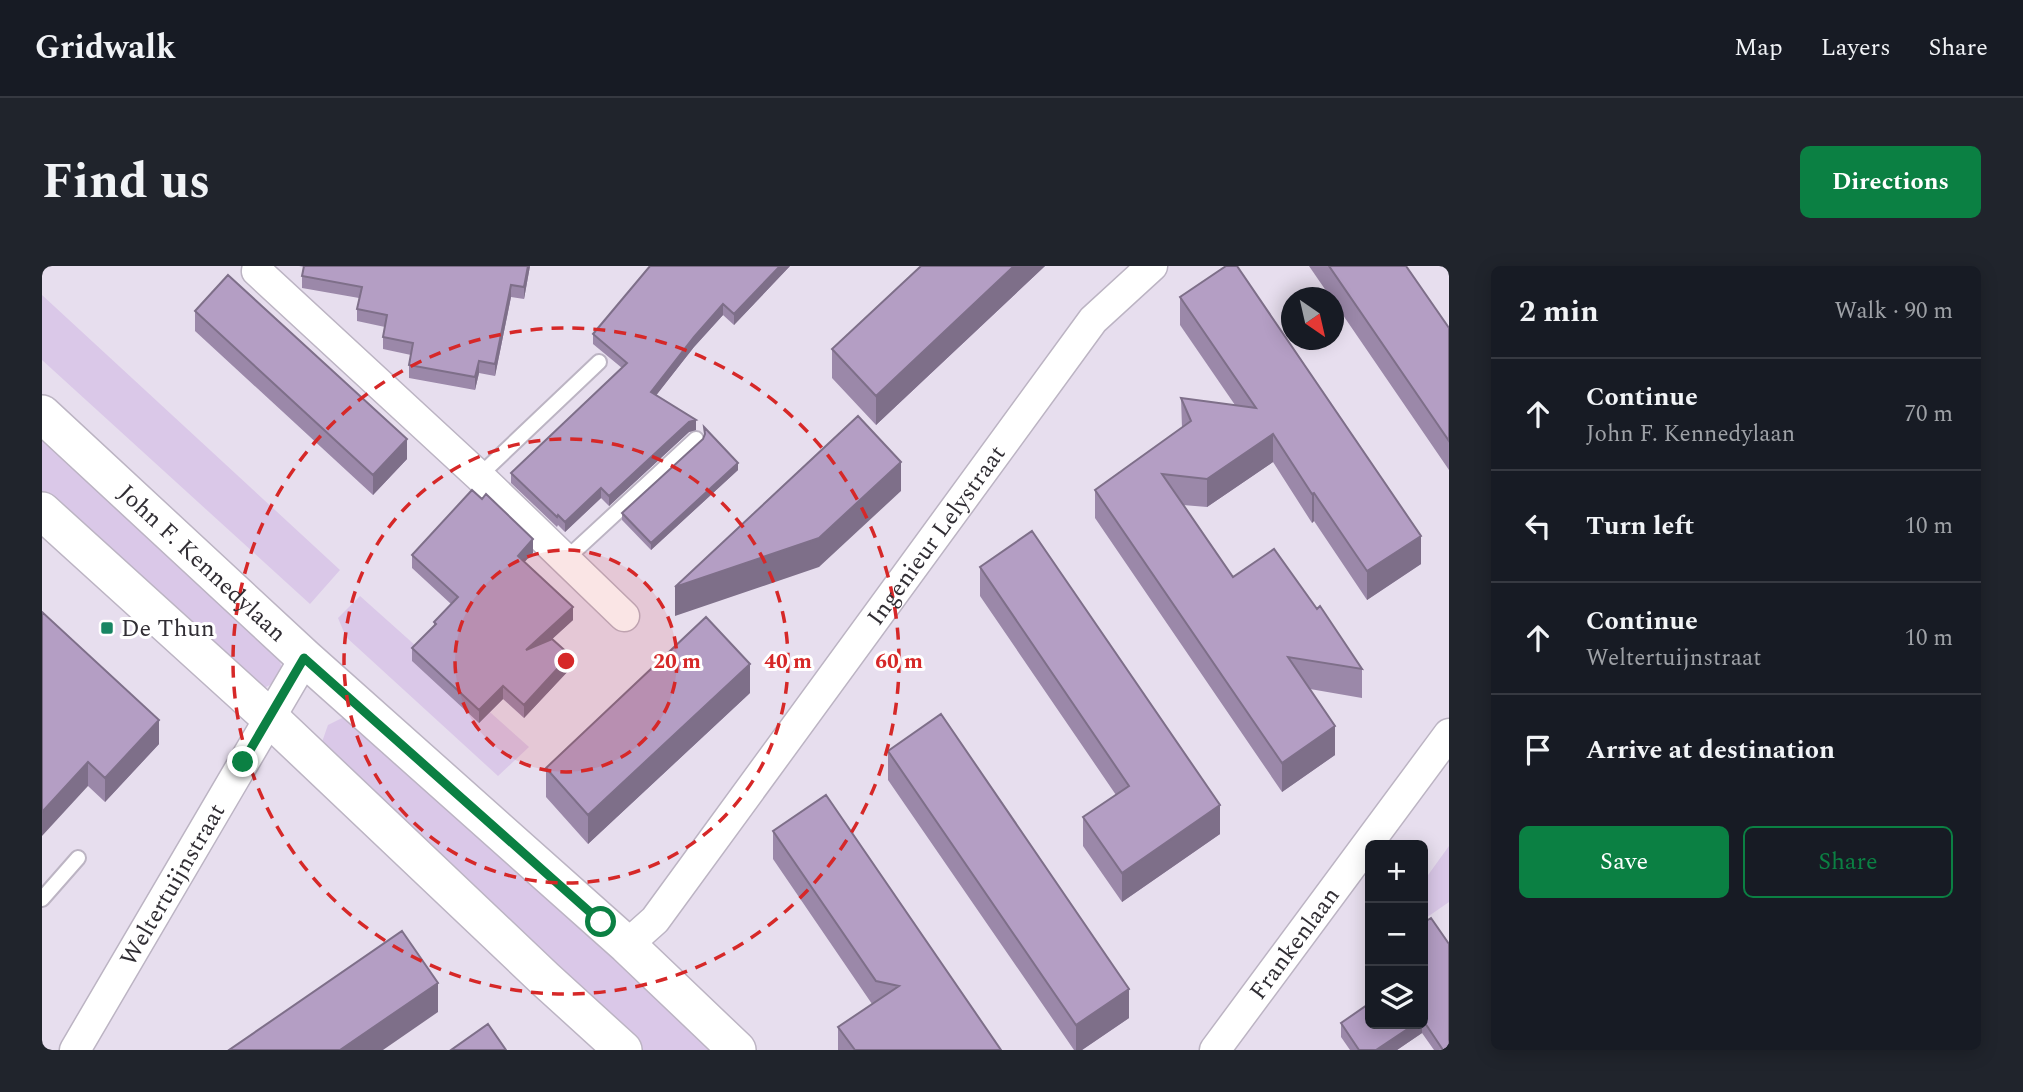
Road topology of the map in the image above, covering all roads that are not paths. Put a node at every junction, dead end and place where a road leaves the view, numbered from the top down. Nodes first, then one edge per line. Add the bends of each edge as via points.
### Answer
1 (258, 266) edge
2 (1152, 266) edge
3 (599, 362) dead end
4 (42, 414) edge
5 (695, 439) dead end
6 (479, 476) junction
7 (42, 511) edge
8 (566, 559) junction
9 (624, 616) dead end
10 (304, 658) junction
11 (269, 717) junction
12 (1449, 734) edge
13 (78, 858) dead end
14 (42, 899) edge
15 (627, 946) junction
16 (75, 1050) edge
17 (623, 1050) edge
18 (737, 1050) edge
19 (1215, 1050) edge

1 - 6 street via 257,271
2 - 15 street, Ingenieur Lelystraat via 1093,320 655,920
3 - 6 lane
4 - 10 street, John F. Kennedylaan
5 - 8 lane
6 - 8 street
7 - 11 street
8 - 9 street
10 - 11 street, Weltertuijnstraat
10 - 15 street, John F. Kennedylaan
11 - 16 street, Weltertuijnstraat
11 - 17 street
12 - 19 street, Frankenlaan
13 - 14 lane
15 - 18 street, John F. Kennedylaan

